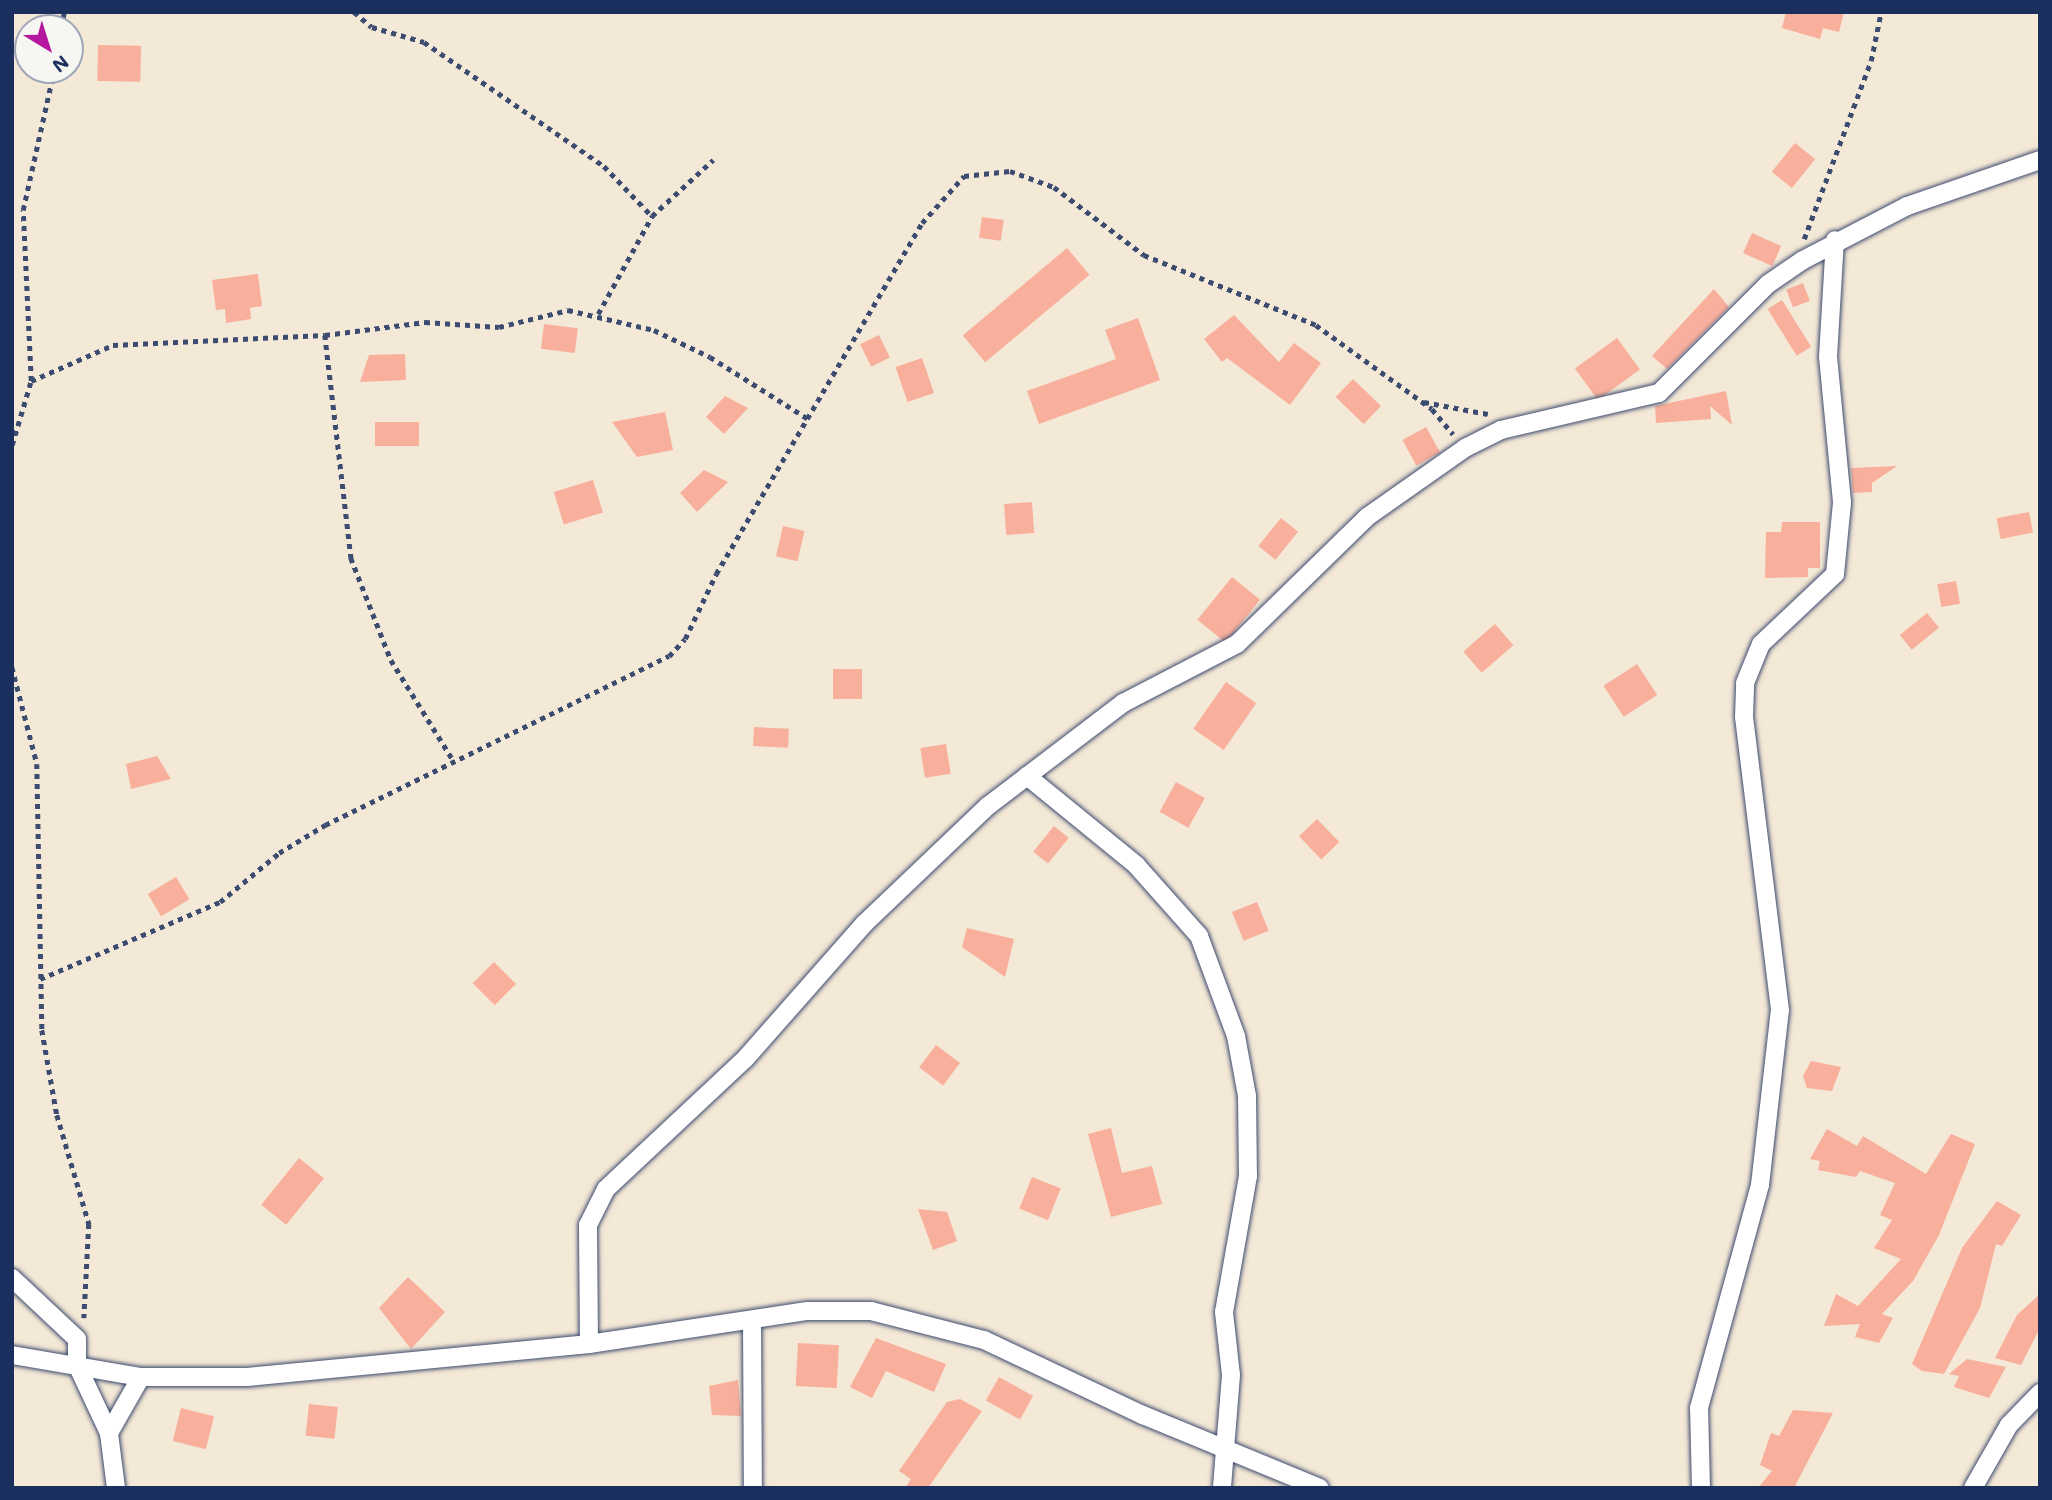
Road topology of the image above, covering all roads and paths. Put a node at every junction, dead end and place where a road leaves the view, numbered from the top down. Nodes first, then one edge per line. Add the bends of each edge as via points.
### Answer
1 (354, 12) edge
2 (1881, 12) edge
3 (51, 84) edge
4 (713, 160) dead end
5 (2040, 160) edge
6 (652, 216) junction
7 (1835, 240) junction
8 (1803, 260) junction
9 (598, 314) junction
10 (325, 335) junction
11 (32, 381) junction
12 (1419, 401) junction
13 (810, 420) junction
14 (1530, 423) junction
15 (12, 445) edge
16 (1465, 448) junction
17 (12, 667) edge
18 (453, 760) junction
19 (1027, 776) junction
20 (40, 979) junction
21 (12, 1278) edge
22 (752, 1320) junction
23 (77, 1339) junction
24 (589, 1344) junction
25 (12, 1355) edge
26 (77, 1366) junction
27 (141, 1377) junction
28 (2040, 1393) edge
29 (109, 1433) junction
30 (1226, 1449) junction
31 (116, 1488) edge
32 (753, 1488) edge
33 (1222, 1488) edge
34 (1320, 1488) edge
35 (1701, 1488) edge
36 (1973, 1488) edge

1 - 6 path via 372,27 425,42 604,166
2 - 8 path via 1871,61 1805,229
3 - 11 path via 23,211
4 - 6 path
5 - 7 street via 1961,184
6 - 9 path
7 - 8 street
7 - 35 street via 1828,346 1842,502 1835,574 1761,644 1745,683 1747,750 1780,1010 1760,1185 1724,1299 1699,1408
8 - 14 street via 1768,284 1659,393
9 - 10 path via 568,310 499,327 425,322
9 - 13 path via 710,357
10 - 11 path via 113,345
10 - 18 path via 351,558 391,660
11 - 15 path
12 - 13 path via 1316,325 1144,255 1031,176 990,170 964,176 922,223
12 - 14 path
12 - 16 path
13 - 18 path via 680,646
14 - 16 street
16 - 19 street via 1367,517 1237,644 1123,703
17 - 20 path via 37,764
18 - 20 path via 279,853 220,902
19 - 24 street via 908,879 792,1012 606,1189 588,1225
19 - 30 street via 1136,865 1199,936 1236,1036 1247,1096 1248,1176 1224,1312 1231,1375
20 - 23 path via 51,1089 89,1224 89,1302
21 - 23 street
22 - 24 street
22 - 30 street via 841,1308 957,1330
22 - 32 street
23 - 26 street
24 - 27 street via 247,1377
25 - 26 street
26 - 27 street
26 - 29 street
27 - 29 street
28 - 36 street via 2009,1425
29 - 31 street
30 - 33 street
30 - 34 street

